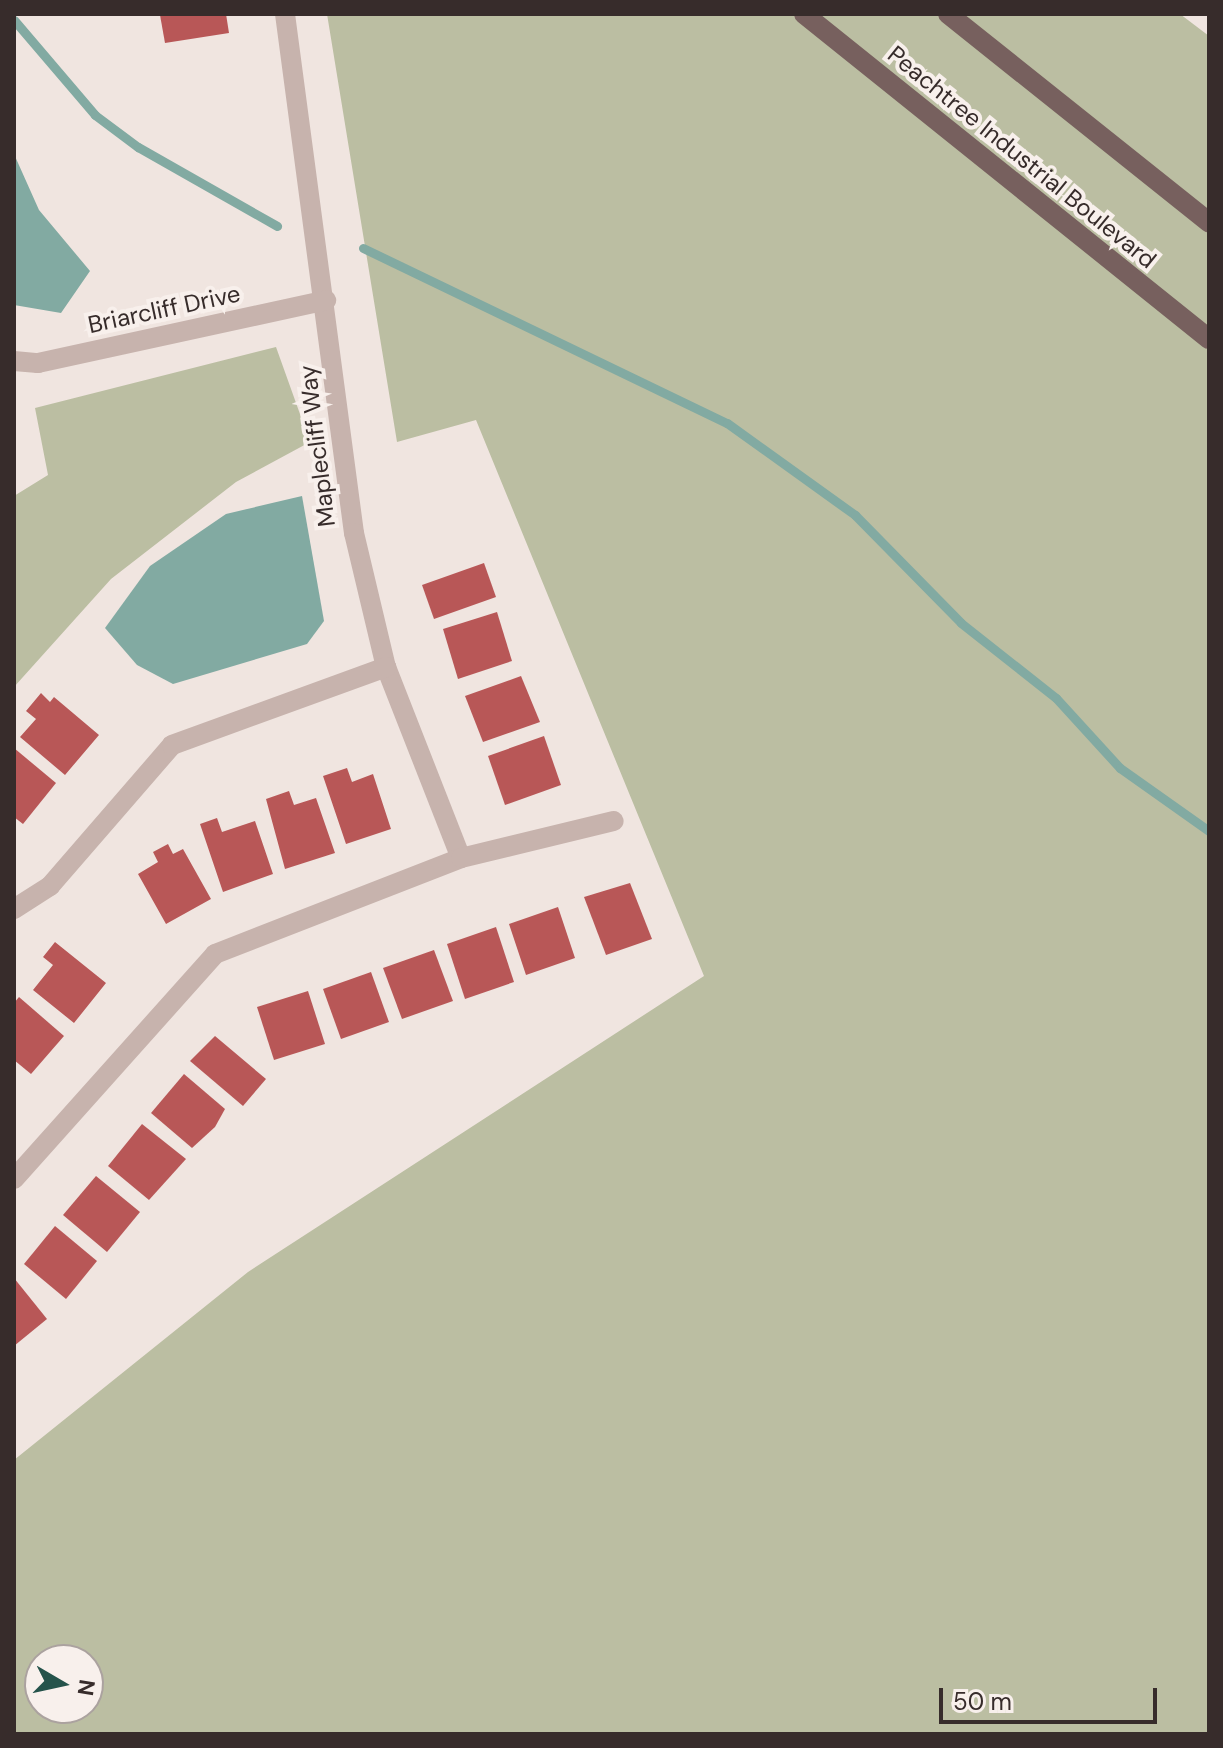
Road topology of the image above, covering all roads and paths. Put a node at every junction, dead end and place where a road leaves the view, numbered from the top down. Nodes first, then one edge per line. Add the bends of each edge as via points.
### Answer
1 (285, 14) edge
2 (804, 14) edge
3 (948, 14) edge
4 (1209, 222) edge
5 (326, 300) junction
6 (1209, 339) edge
7 (14, 361) edge
8 (386, 667) junction
9 (614, 821) dead end
10 (461, 858) junction
11 (14, 909) edge
12 (14, 1179) edge

1 - 5 street, Maplecliff Way
2 - 6 main road, Peachtree Industrial Boulevard
3 - 4 main road
5 - 7 street, Briarcliff Drive via 38,363
5 - 8 street, Maplecliff Way via 354,533
8 - 10 street, Maplecliff Way
8 - 11 street via 172,745 50,886
9 - 10 street
10 - 12 street via 215,954

